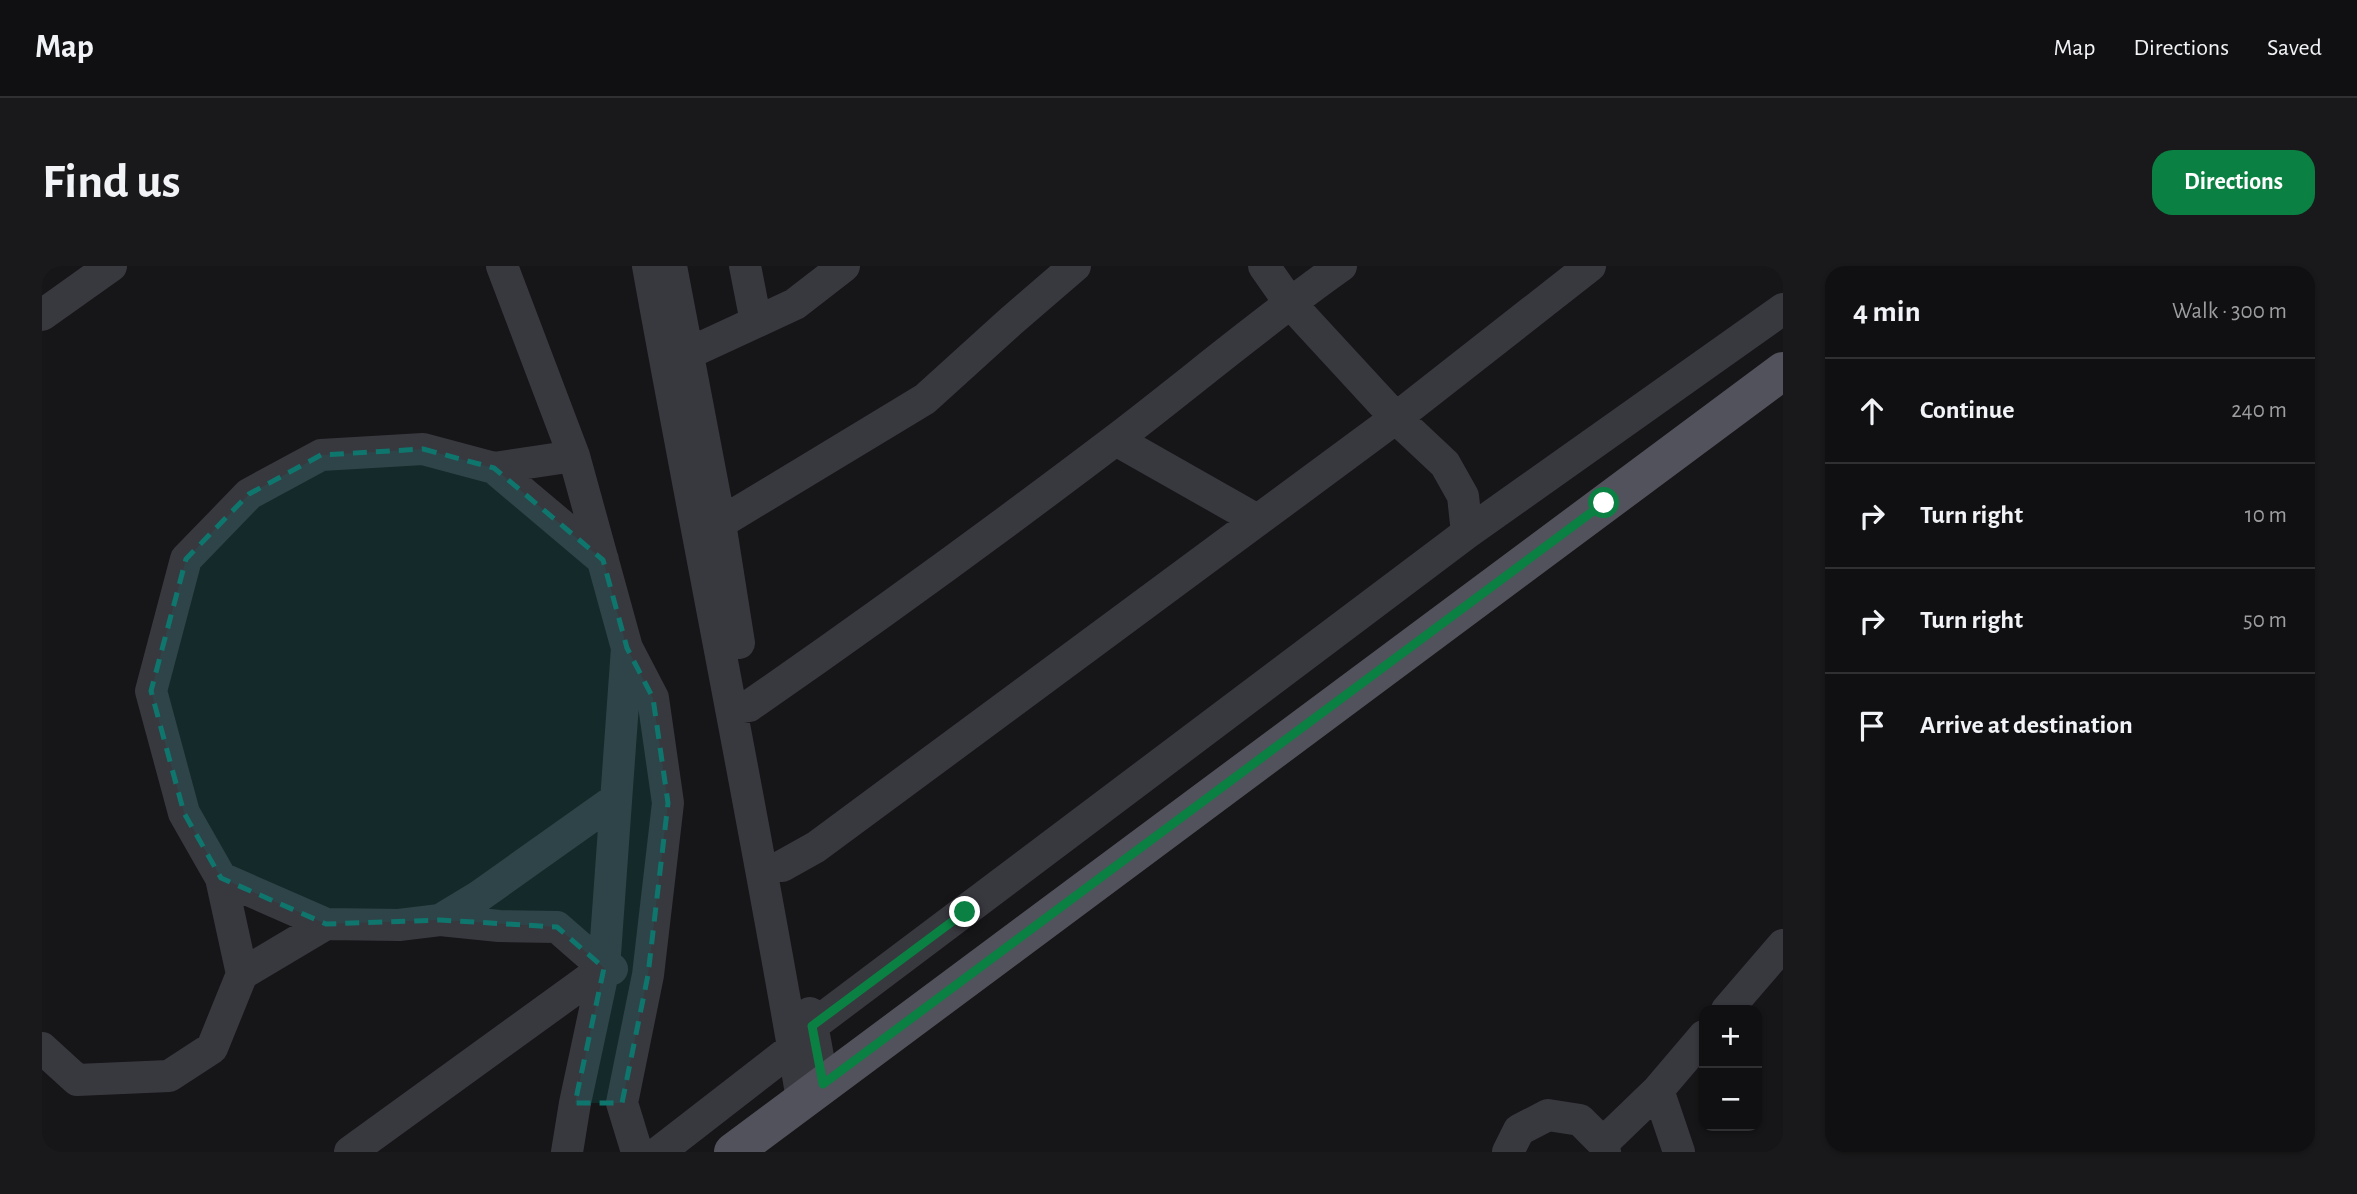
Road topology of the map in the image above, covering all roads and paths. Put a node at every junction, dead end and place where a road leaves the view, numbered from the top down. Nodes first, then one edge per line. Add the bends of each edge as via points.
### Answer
1 (111, 266) edge
2 (502, 266) edge
3 (648, 266) edge
4 (671, 266) edge
5 (746, 266) edge
6 (844, 266) edge
7 (1075, 266) edge
8 (1264, 266) edge
9 (1341, 266) edge
10 (1590, 266) edge
11 (1289, 302) junction
12 (1783, 309) edge
13 (42, 315) edge
14 (756, 322) junction
15 (676, 357) junction
16 (1783, 371) edge
17 (1396, 418) junction
18 (1116, 440) junction
19 (574, 456) junction
20 (494, 468) junction
21 (1257, 520) junction
22 (720, 523) junction
23 (1467, 533) junction
24 (603, 560) junction
25 (627, 649) junction
26 (740, 708) junction
27 (616, 799) junction
28 (782, 866) junction
29 (221, 878) junction
30 (440, 920) junction
31 (326, 924) junction
32 (1783, 945) edge
33 (604, 968) junction
34 (242, 974) junction
35 (648, 975) junction
36 (1731, 1005) edge
37 (803, 1037) junction
38 (1699, 1042) edge
39 (42, 1048) edge
40 (1658, 1090) junction
41 (813, 1092) junction
42 (575, 1103) junction
43 (622, 1103) junction
44 (1604, 1148) edge
45 (350, 1152) edge
46 (567, 1152) edge
47 (637, 1152) edge
48 (659, 1152) edge
49 (733, 1152) edge
50 (1508, 1152) edge
51 (1679, 1152) edge

1 - 13 street
2 - 19 street
3 - 15 street
4 - 15 street
5 - 14 street
6 - 14 street via 795,304
7 - 22 street via 925,398
8 - 11 street
9 - 11 street
10 - 17 street
11 - 17 street
11 - 18 street
12 - 23 street
14 - 15 street
15 - 22 street
15 - 26 street
16 - 41 main road
17 - 21 street
17 - 23 street via 1445,464 1463,496
18 - 21 street
18 - 26 street via 897,603
19 - 20 street
19 - 24 street
20 - 24 street
20 - 29 street via 423,449 321,455 249,494 186,559 151,691 184,813
21 - 28 street via 816,847
22 - 26 street
23 - 37 street
24 - 25 street
25 - 27 street
25 - 35 street via 653,698 668,803
26 - 28 street
26 - 37 street
27 - 30 street
27 - 33 street
28 - 37 street
29 - 31 street
29 - 34 street
30 - 31 street via 399,925
30 - 33 street via 557,928
31 - 34 street
32 - 36 street
33 - 35 street
33 - 42 street
33 - 45 street
34 - 39 street via 212,1048 169,1076 77,1080
35 - 43 street
37 - 41 street
37 - 48 street
38 - 40 street
40 - 44 street
40 - 51 street
41 - 49 main road
42 - 43 street
42 - 46 street
43 - 47 street
44 - 50 street via 1580,1120 1548,1115 1519,1130

